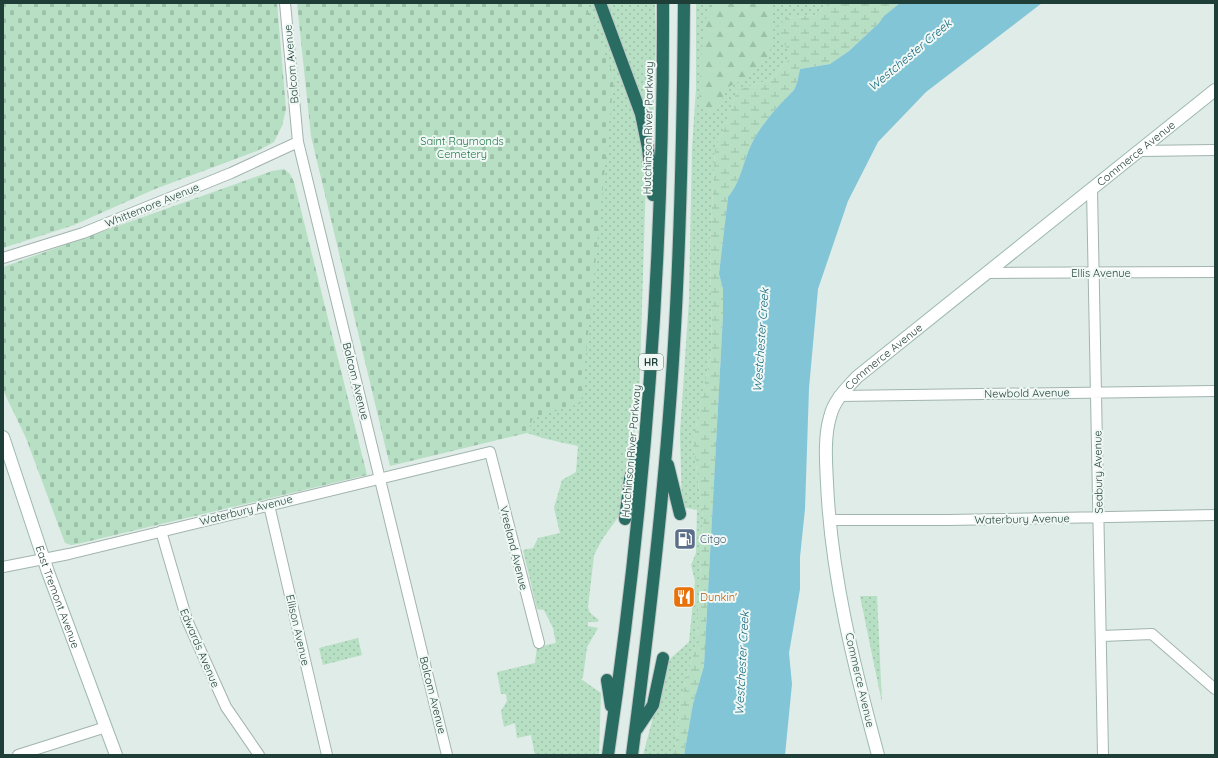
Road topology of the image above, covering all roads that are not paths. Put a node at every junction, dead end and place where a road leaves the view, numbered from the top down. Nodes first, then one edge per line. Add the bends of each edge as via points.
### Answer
1 (285, 3) edge
2 (600, 3) edge
3 (663, 3) edge
4 (684, 3) edge
5 (1215, 90) edge
6 (298, 142) junction
7 (1215, 150) edge
8 (1139, 151) junction
9 (1092, 189) junction
10 (658, 237) junction
11 (3, 258) edge
12 (1215, 272) edge
13 (987, 273) junction
14 (1094, 274) junction
15 (1215, 391) edge
16 (1096, 392) junction
17 (839, 396) junction
18 (647, 418) junction
19 (3, 437) edge
20 (490, 452) joint
21 (666, 456) junction
22 (380, 478) junction
23 (269, 505) junction
24 (680, 514) dead end
25 (1215, 515) edge
26 (1099, 518) junction
27 (625, 519) dead end
28 (828, 520) junction
29 (161, 531) junction
30 (44, 559) junction
31 (3, 567) edge
32 (1102, 636) junction
33 (539, 643) dead end
34 (662, 658) dead end
35 (607, 680) dead end
36 (1215, 690) edge
37 (614, 719) junction
38 (106, 727) junction
39 (635, 732) junction
40 (1104, 754) edge
41 (18, 755) edge
42 (116, 755) edge
43 (259, 755) edge
44 (327, 755) edge
45 (447, 755) edge
46 (608, 755) edge
47 (632, 755) edge
48 (878, 755) edge

1 - 6 street, Balcom Avenue
2 - 10 highway via 641,114 648,148
3 - 10 highway, Hutchinson River Parkway / HR
4 - 21 highway, HR via 679,257
5 - 8 main road, Commerce Avenue
6 - 11 street, Whittemore Avenue via 231,173 83,233
6 - 22 street, Balcom Avenue
7 - 8 street
8 - 9 main road, Commerce Avenue
9 - 13 main road, Commerce Avenue
9 - 14 street, Seabury Avenue
10 - 18 highway, Hutchinson River Parkway / HR
12 - 14 street, Ellis Avenue
13 - 14 street, Ellis Avenue
13 - 17 main road, Commerce Avenue via 857,377
14 - 16 street, Seabury Avenue
15 - 16 street, Newbold Avenue
16 - 17 street, Newbold Avenue
16 - 26 street, Seabury Avenue
17 - 28 main road, Commerce Avenue via 830,416 826,454
18 - 27 highway via 630,479
18 - 37 highway, Hutchinson River Parkway / HR
19 - 30 main road, East Tremont Avenue
20 - 22 street, Waterbury Avenue
20 - 33 street, Vreeland Avenue
21 - 24 highway
21 - 39 highway, HR
22 - 23 street, Waterbury Avenue
22 - 45 street, Balcom Avenue
23 - 29 street, Waterbury Avenue
23 - 44 street, Ellison Avenue
25 - 26 street, Waterbury Avenue
26 - 28 street, Waterbury Avenue
26 - 32 street, Seabury Avenue
28 - 48 main road, Commerce Avenue via 859,684
29 - 30 street, Waterbury Avenue
29 - 43 street, Edwards Avenue via 186,620 226,707
30 - 31 street, Waterbury Avenue
30 - 38 main road, East Tremont Avenue
32 - 36 street via 1152,634
32 - 40 street, Seabury Avenue
34 - 39 highway via 653,705
35 - 37 highway
37 - 46 highway, Hutchinson River Parkway / HR
38 - 41 street
38 - 42 main road, East Tremont Avenue
39 - 47 highway, HR

